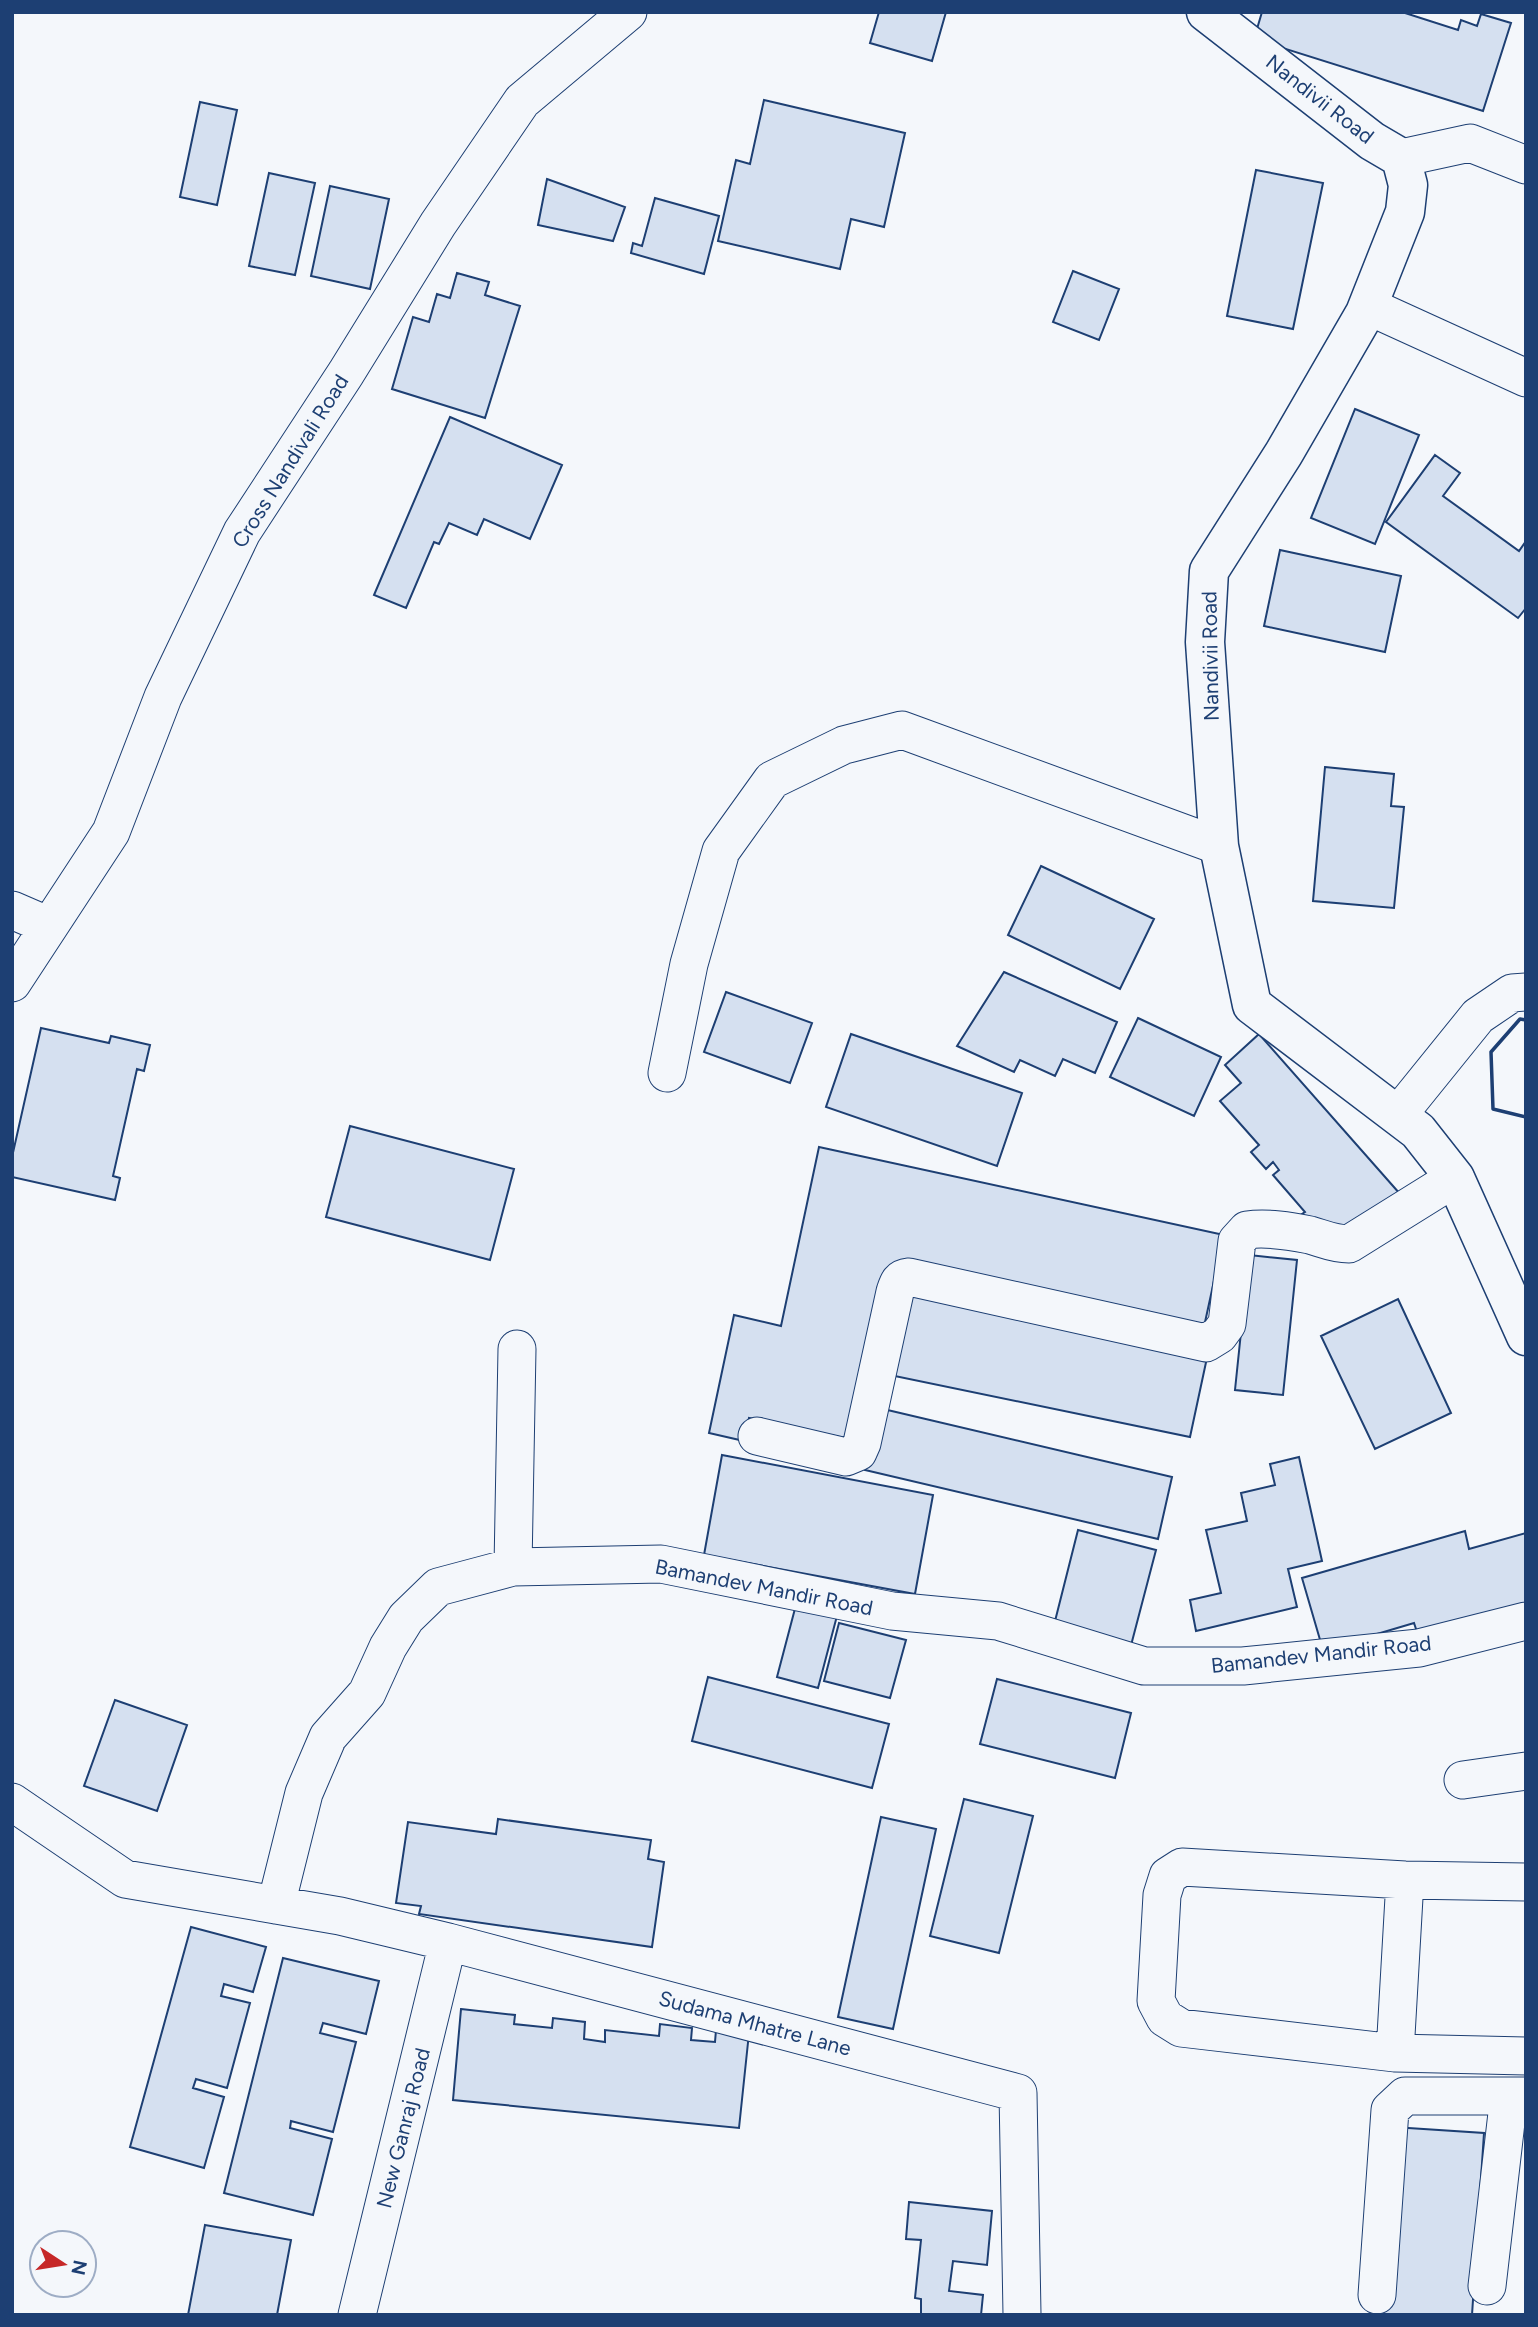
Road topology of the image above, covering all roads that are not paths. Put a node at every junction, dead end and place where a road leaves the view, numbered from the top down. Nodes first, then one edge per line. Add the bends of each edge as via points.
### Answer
1 (628, 12) edge
2 (1206, 12) edge
3 (1401, 158) junction
4 (1526, 165) edge
5 (1368, 306) junction
6 (1526, 379) edge
7 (1219, 846) junction
8 (12, 910) edge
9 (49, 926) junction
10 (12, 983) edge
11 (1526, 992) edge
12 (667, 1073) dead end
13 (1398, 1115) junction
14 (1455, 1178) junction
15 (1526, 1336) edge
16 (517, 1349) dead end
17 (757, 1436) dead end
18 (513, 1567) junction
19 (1526, 1621) edge
20 (1526, 1771) edge
21 (1463, 1780) dead end
22 (12, 1802) edge
23 (1405, 1880) junction
24 (1526, 1882) edge
25 (276, 1905) junction
26 (448, 1942) junction
27 (1395, 2053) junction
28 (1526, 2056) edge
29 (1517, 2096) edge
30 (1487, 2286) dead end
31 (1377, 2295) dead end
32 (1022, 2314) edge
33 (357, 2315) edge

1 - 9 street, Cross Nandivali Road via 522,101 242,532 163,697 111,832
2 - 3 street, Nandivii Road via 1372,141
3 - 4 street via 1470,143
3 - 5 street, Nandivii Road via 1408,185 1405,212
5 - 6 street
5 - 7 street, Nandivii Road via 1284,453 1209,570 1205,642
7 - 12 street via 902,730 844,744 772,779 721,851 689,964
7 - 13 street, Nandivii Road via 1252,1005
8 - 9 street
9 - 10 street
11 - 13 street via 1512,993 1478,1016
13 - 14 street, Nandivii Road via 1418,1131
14 - 15 street, Nandivii Road
14 - 17 street via 1349,1244 1262,1228 1247,1230 1237,1241 1227,1324 1206,1343 903,1277 895,1292 858,1452 846,1457
16 - 18 street
18 - 19 street, Bamandev Mandir Road via 661,1564 892,1611 998,1621 1144,1666 1243,1666 1419,1648
18 - 25 street, Bamandev Mandir Road via 438,1587 406,1618 367,1693 328,1737 304,1793
20 - 21 street
22 - 25 street via 125,1879
23 - 24 street
23 - 27 street
23 - 27 street via 1182,1867 1168,1876 1162,1895 1156,2001 1165,2018 1181,2028
25 - 26 street, Sudama Mhatre Lane
26 - 32 street, Sudama Mhatre Lane via 1018,2092
26 - 33 street, New Ganraj Road
27 - 28 street
29 - 30 street
29 - 31 street via 1405,2095 1390,2110

